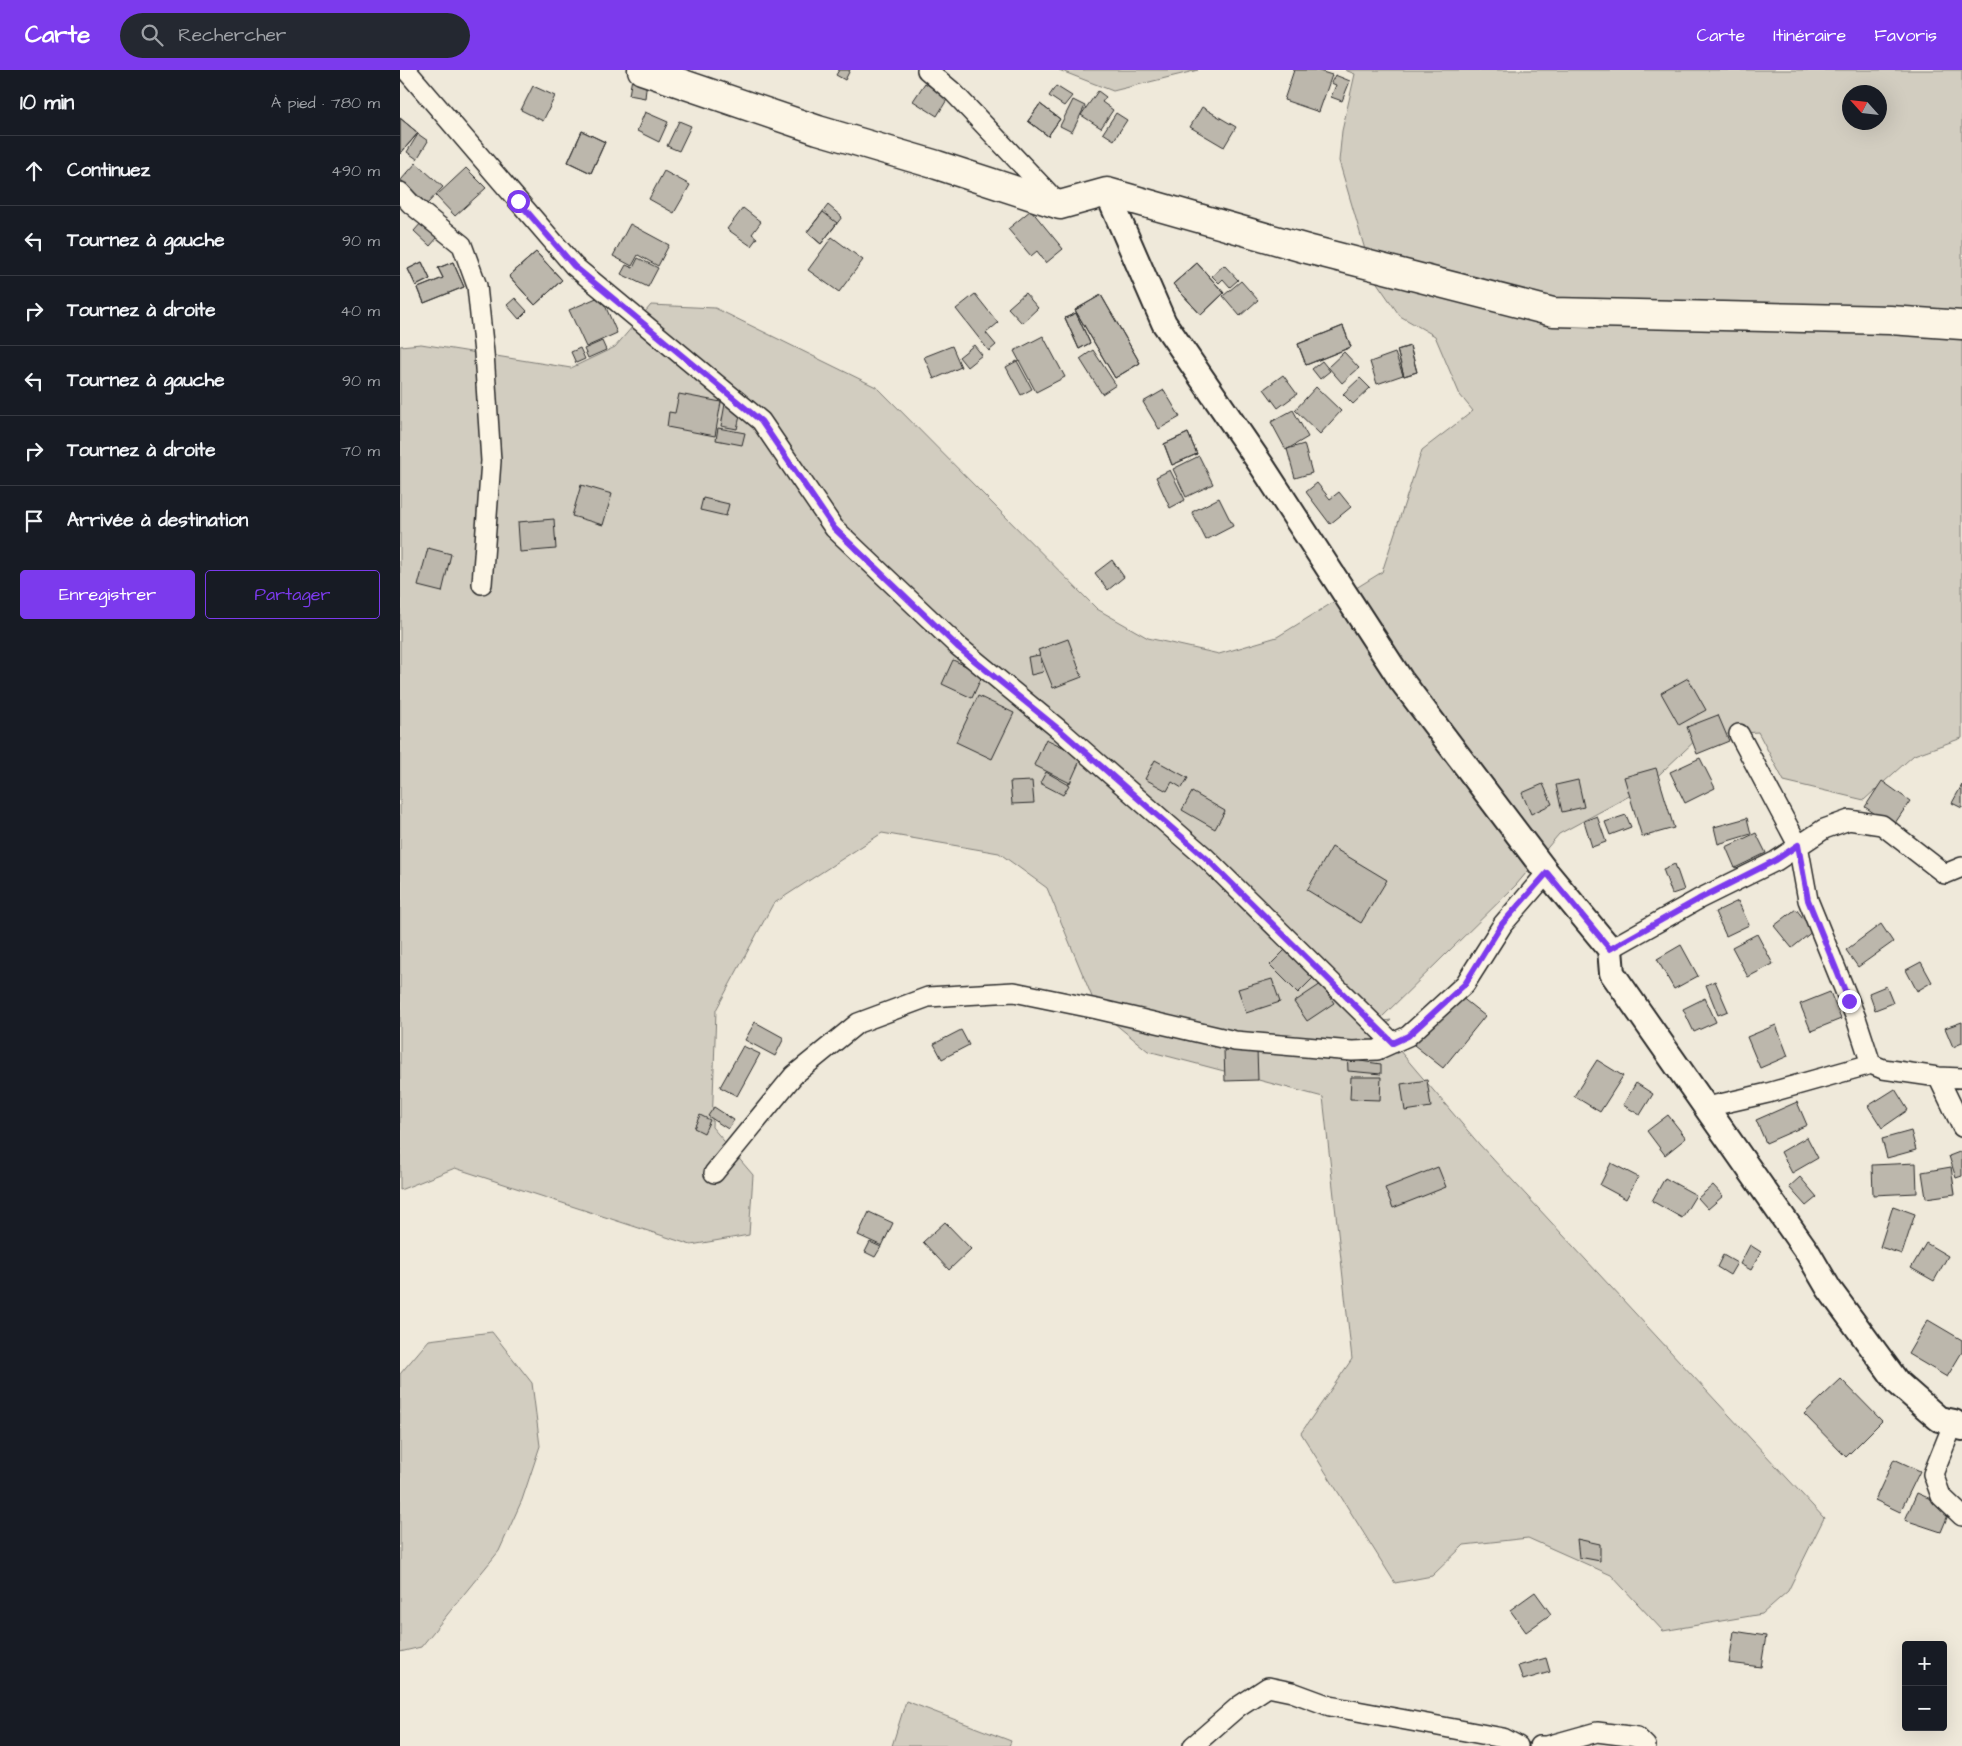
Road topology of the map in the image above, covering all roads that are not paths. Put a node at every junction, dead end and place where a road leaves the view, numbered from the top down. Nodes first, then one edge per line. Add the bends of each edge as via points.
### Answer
1 (406, 70) edge
2 (642, 70) edge
3 (927, 70) edge
4 (400, 192) edge
5 (1108, 192) junction
6 (1060, 205) junction
7 (1962, 325) edge
8 (482, 584) dead end
9 (1739, 734) dead end
10 (1798, 845) junction
11 (1962, 866) edge
12 (1547, 873) junction
13 (1610, 949) junction
14 (1393, 1043) junction
15 (1871, 1064) junction
16 (1938, 1077) junction
17 (1962, 1078) edge
18 (1707, 1107) junction
19 (1962, 1127) edge
20 (714, 1173) dead end
21 (1958, 1425) edge
22 (1962, 1516) edge
23 (1193, 1746) edge
24 (1518, 1746) edge
25 (1539, 1746) edge
26 (1646, 1746) edge

1 - 14 street via 574,266 761,421 834,528 959,648 1061,731 1206,858
2 - 6 highway via 818,130
3 - 6 street
4 - 8 street via 462,245 477,286 491,461
5 - 6 highway
5 - 7 highway via 1553,312 1890,320
5 - 12 street via 1164,323 1262,466 1401,680
9 - 10 street
10 - 11 street via 1824,829 1849,820 1882,825 1945,874
10 - 13 street
10 - 15 street via 1808,900
12 - 13 street
12 - 14 street via 1502,924 1465,984 1408,1036
13 - 18 street via 1612,973
14 - 20 street via 1377,1050 1352,1051 1235,1041 1014,992 928,997 858,1022 794,1075
15 - 16 street via 1883,1069
15 - 18 street
16 - 17 street
16 - 19 street
18 - 21 street via 1808,1253 1829,1289 1898,1383 1939,1419
21 - 22 street via 1933,1474 1941,1496
23 - 24 street via 1268,1686 1330,1706 1503,1738
25 - 26 street via 1597,1732 1637,1737

